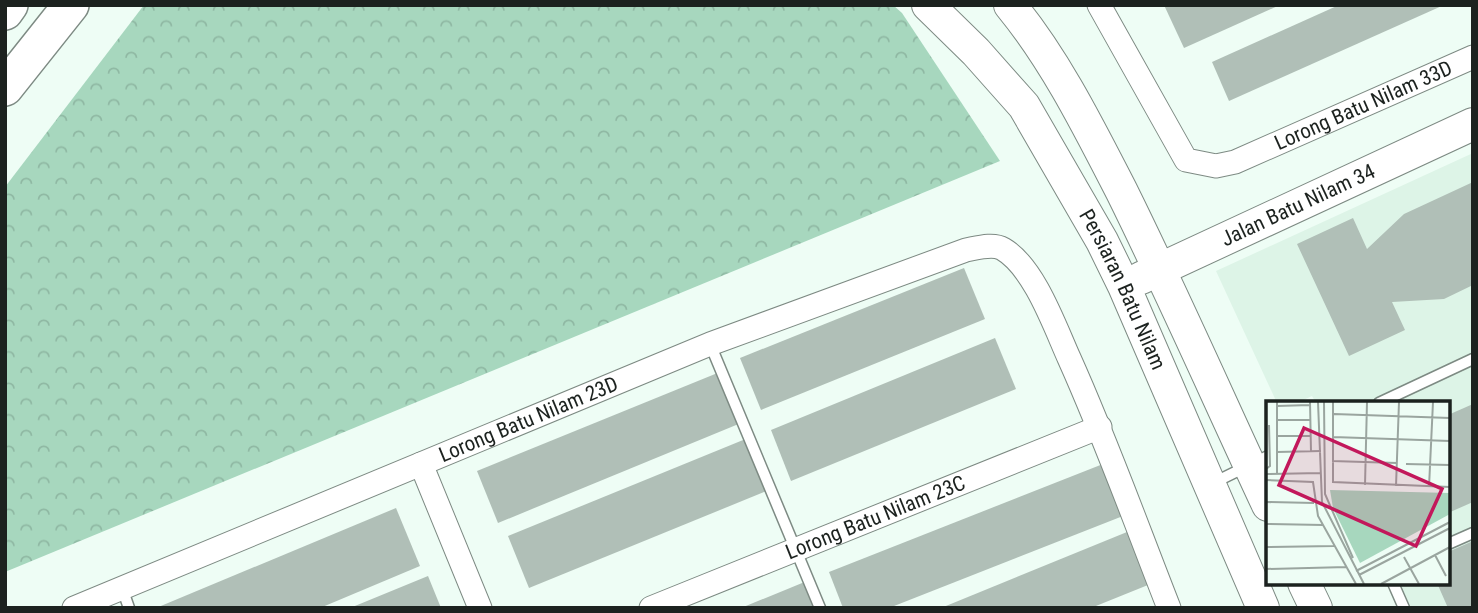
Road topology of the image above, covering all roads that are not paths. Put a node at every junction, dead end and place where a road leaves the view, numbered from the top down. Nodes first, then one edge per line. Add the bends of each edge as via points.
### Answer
1 (10, 5) edge
2 (71, 5) edge
3 (928, 5) edge
4 (1010, 5) edge
5 (1099, 5) edge
6 (5, 12) edge
7 (1473, 57) edge
8 (5, 88) edge
9 (1473, 124) edge
10 (1161, 270) junction
11 (1124, 286) junction
12 (710, 344) junction
13 (1473, 359) edge
14 (1383, 401) edge
15 (1100, 427) junction
16 (1259, 461) edge
17 (421, 464) junction
18 (1209, 485) junction
19 (1266, 495) edge
20 (1473, 533) edge
21 (1450, 543) edge
22 (796, 548) junction
23 (1305, 585) edge
24 (1393, 585) edge
25 (125, 598) edge
26 (74, 608) edge
27 (480, 608) edge
28 (651, 608) edge
29 (820, 608) edge
30 (1169, 608) edge
31 (1264, 608) edge
32 (1316, 608) edge
33 (1404, 608) edge

1 - 6 main road
2 - 8 main road
3 - 11 main road, Persiaran Batu Nilam via 1024,106
4 - 10 main road, Persiaran Batu Nilam via 1056,72 1104,156
5 - 7 street, Lorong Batu Nilam 33D via 1186,160 1216,166 1235,162
9 - 10 main road, Jalan Batu Nilam 34
10 - 11 main road, Jalan Batu Nilam 34
10 - 16 main road, Persiaran Batu Nilam
11 - 18 main road, Persiaran Batu Nilam
12 - 15 street, Lorong Batu Nilam 23D via 966,250 1001,248 1028,274
12 - 17 street, Lorong Batu Nilam 23D
12 - 22 lane
13 - 14 lane
15 - 22 street, Lorong Batu Nilam 23C
15 - 30 street
16 - 18 lane
16 - 19 main road, Persiaran Batu Nilam
17 - 25 street, Lorong Batu Nilam 23D
17 - 27 street
18 - 31 main road, Persiaran Batu Nilam
20 - 21 lane
22 - 28 street, Lorong Batu Nilam 23C
22 - 29 lane
23 - 32 main road
24 - 33 lane
25 - 26 street, Lorong Batu Nilam 23D

